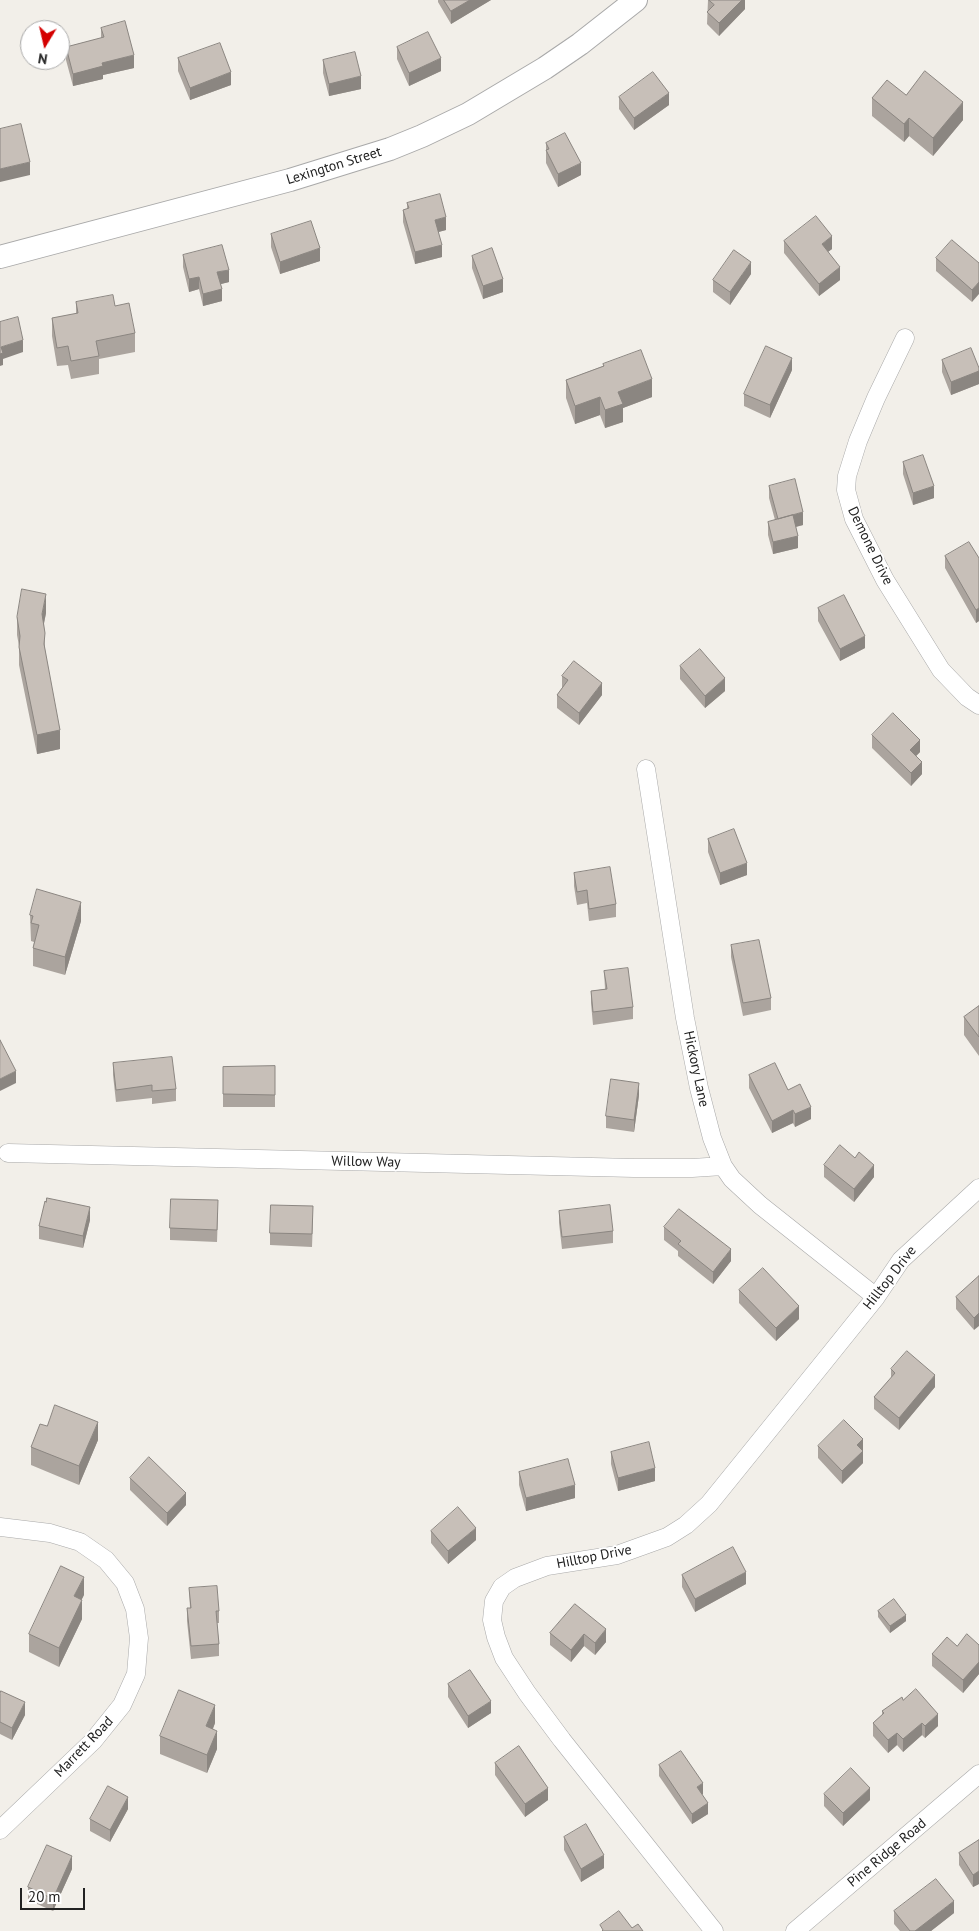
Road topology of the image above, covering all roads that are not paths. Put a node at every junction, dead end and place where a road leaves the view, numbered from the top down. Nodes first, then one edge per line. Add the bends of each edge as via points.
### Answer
1 (636, 0) edge
2 (0, 257) edge
3 (906, 338) dead end
4 (979, 705) edge
5 (646, 769) dead end
6 (8, 1153) dead end
7 (723, 1166) junction
8 (979, 1188) edge
9 (876, 1297) junction
10 (0, 1527) edge
11 (979, 1774) edge
12 (0, 1830) edge
13 (714, 1931) edge
14 (794, 1931) edge

1 - 2 street, Lexington Street via 545,68 468,114 390,149 290,180
3 - 4 street, Demone Drive via 858,440 846,490 854,519 890,588 941,670
5 - 7 street, Hickory Lane via 685,1018 699,1088
6 - 7 street, Willow Way via 634,1168
7 - 9 street, Hickory Lane via 760,1205
8 - 9 street, Hilltop Drive via 901,1260
9 - 13 street, Hilltop Drive via 709,1504 686,1525 667,1537 617,1555 547,1566 514,1578 494,1601 492,1620 496,1637 504,1658 522,1686
10 - 12 street, Marrett Road via 50,1533 80,1542 106,1560 125,1583 135,1609 139,1638 136,1674 122,1705 93,1741
11 - 14 street, Pine Ridge Road

